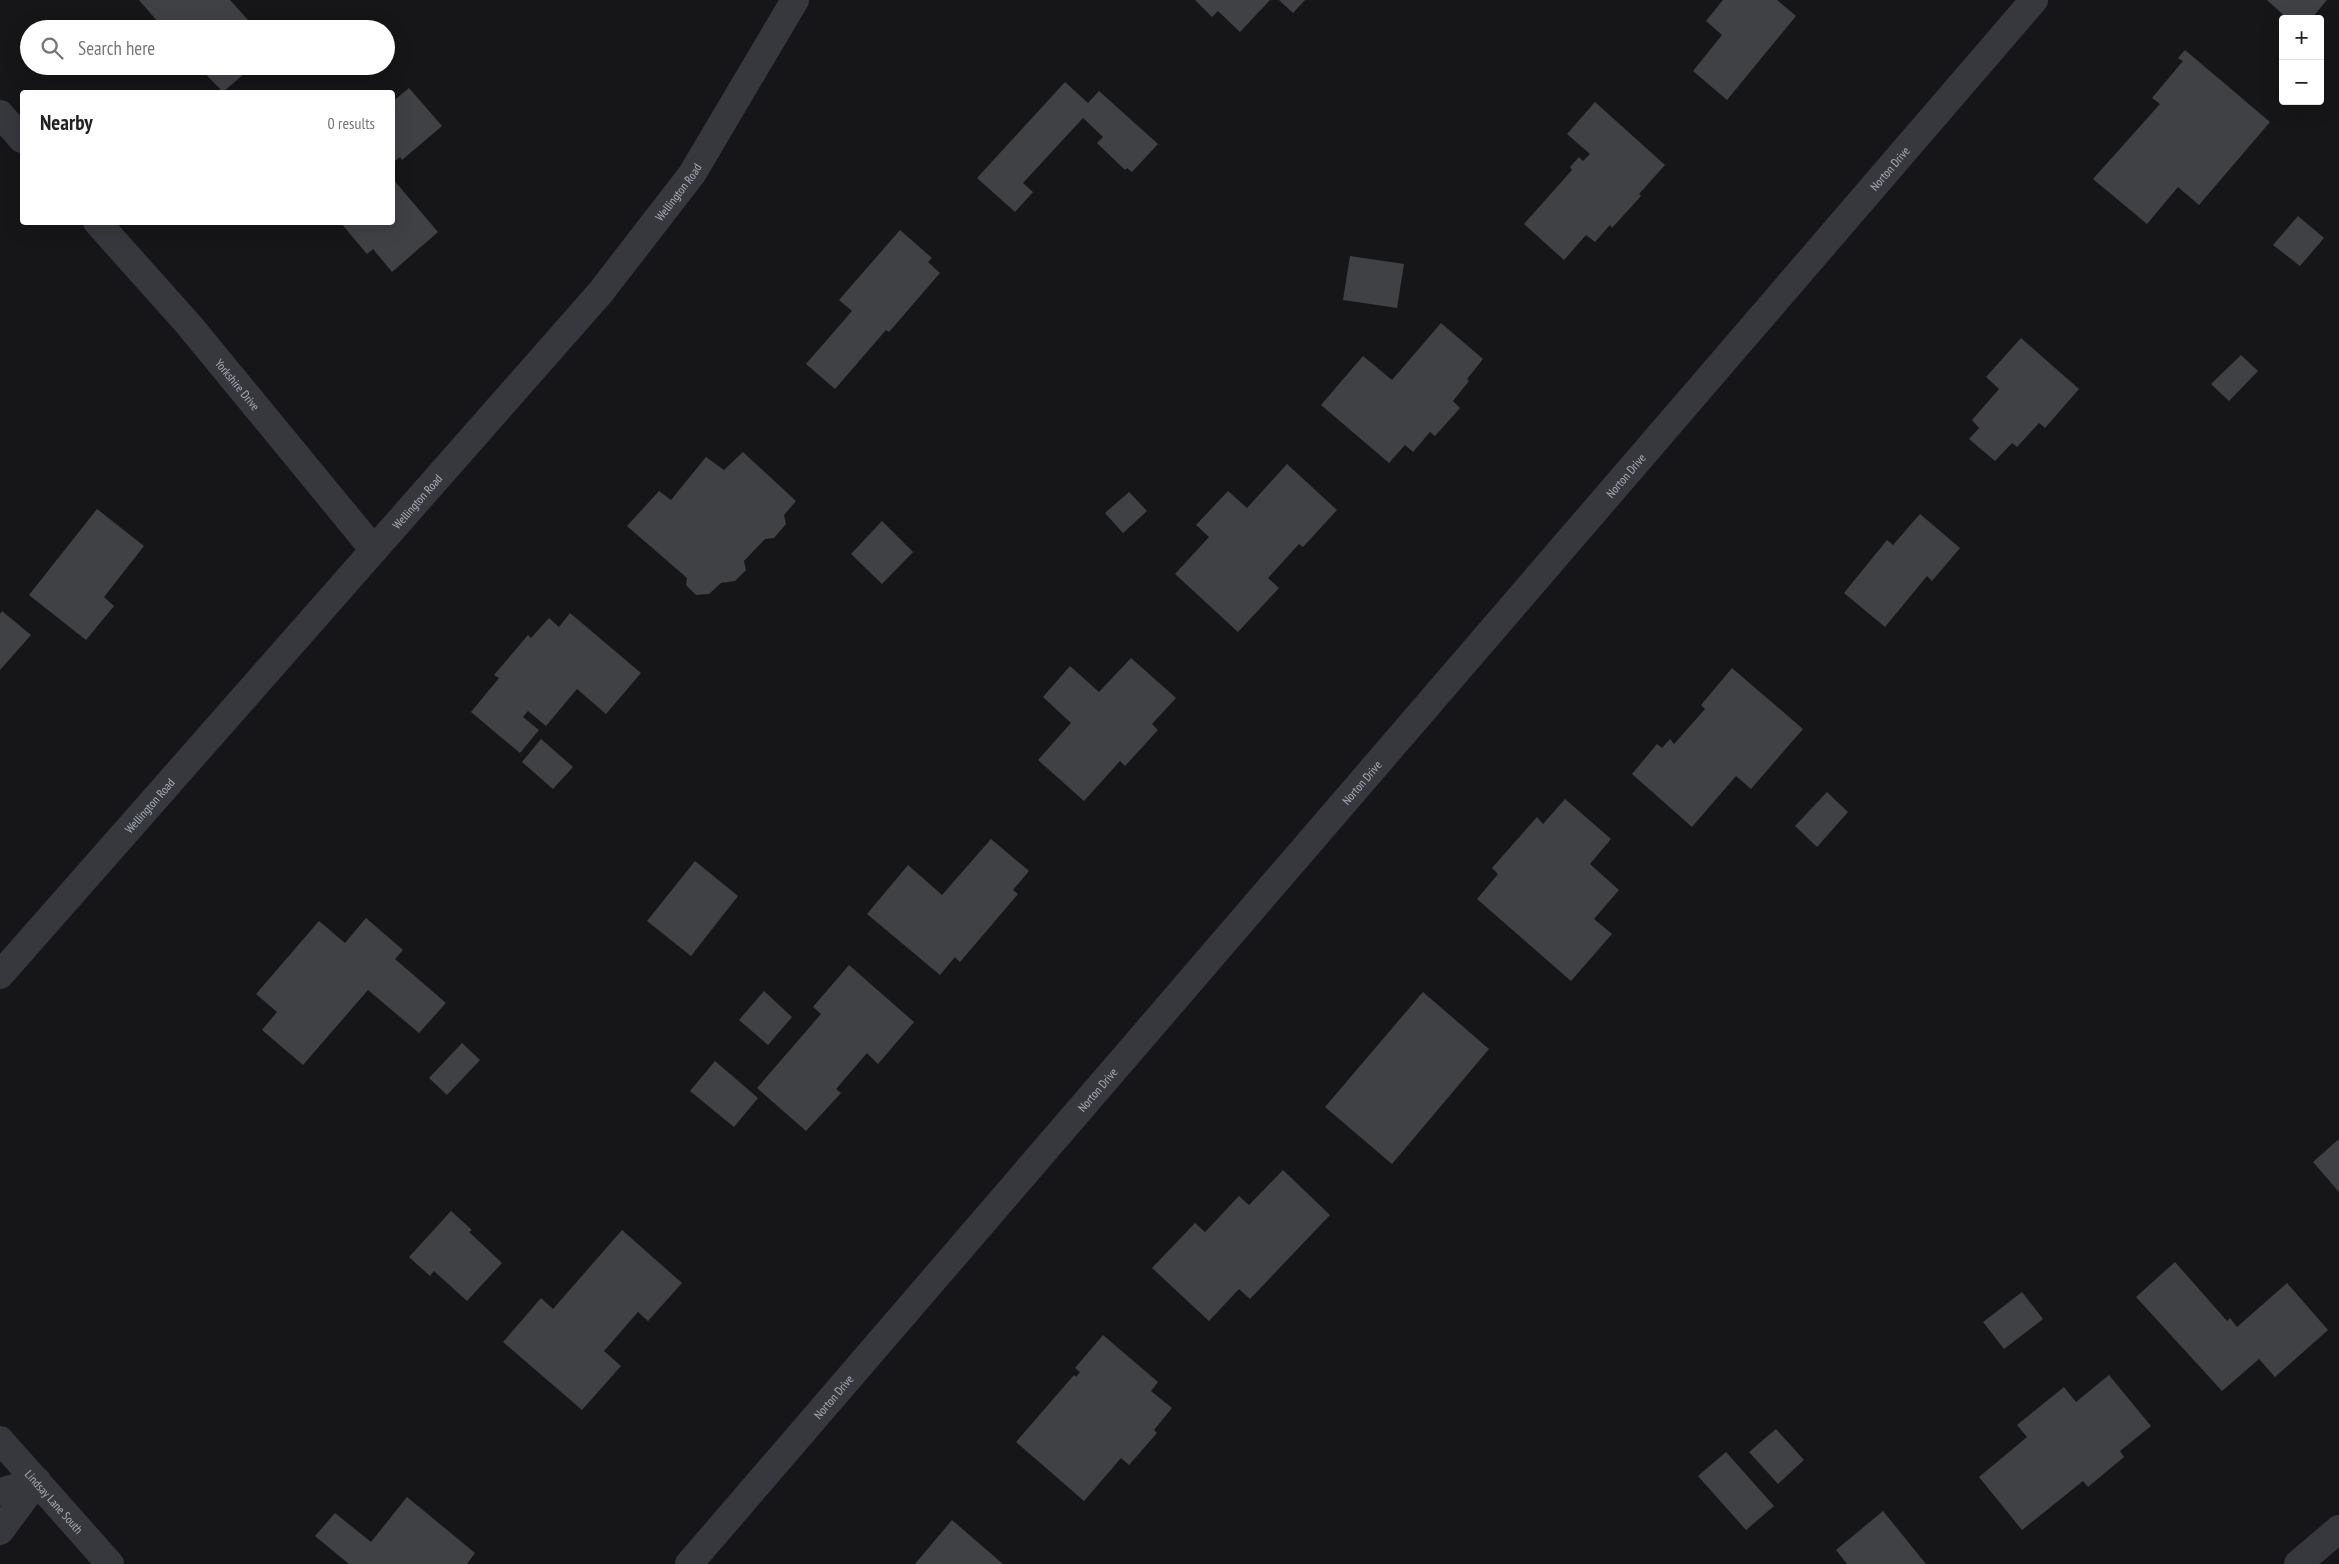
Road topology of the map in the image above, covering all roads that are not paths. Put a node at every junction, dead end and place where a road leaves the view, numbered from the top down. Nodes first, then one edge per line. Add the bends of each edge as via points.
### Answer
1 (795, 0) edge
2 (2034, 0) edge
3 (0, 114) edge
4 (20, 137) edge
5 (100, 225) edge
6 (374, 550) junction
7 (0, 974) edge
8 (0, 1440) edge
9 (38, 1481) junction
10 (0, 1492) edge
11 (2339, 1529) edge
12 (0, 1531) edge
13 (110, 1564) edge
14 (689, 1564) edge
15 (2298, 1564) edge

1 - 6 street, Wellington Road via 692,174 600,293
2 - 14 street, Norton Drive
3 - 4 street
5 - 6 street, Yorkshire Drive via 189,325
6 - 7 street, Wellington Road
8 - 9 street, Lindsay Lane South
9 - 10 street
9 - 12 street
9 - 13 street, Lindsay Lane South
11 - 15 street

